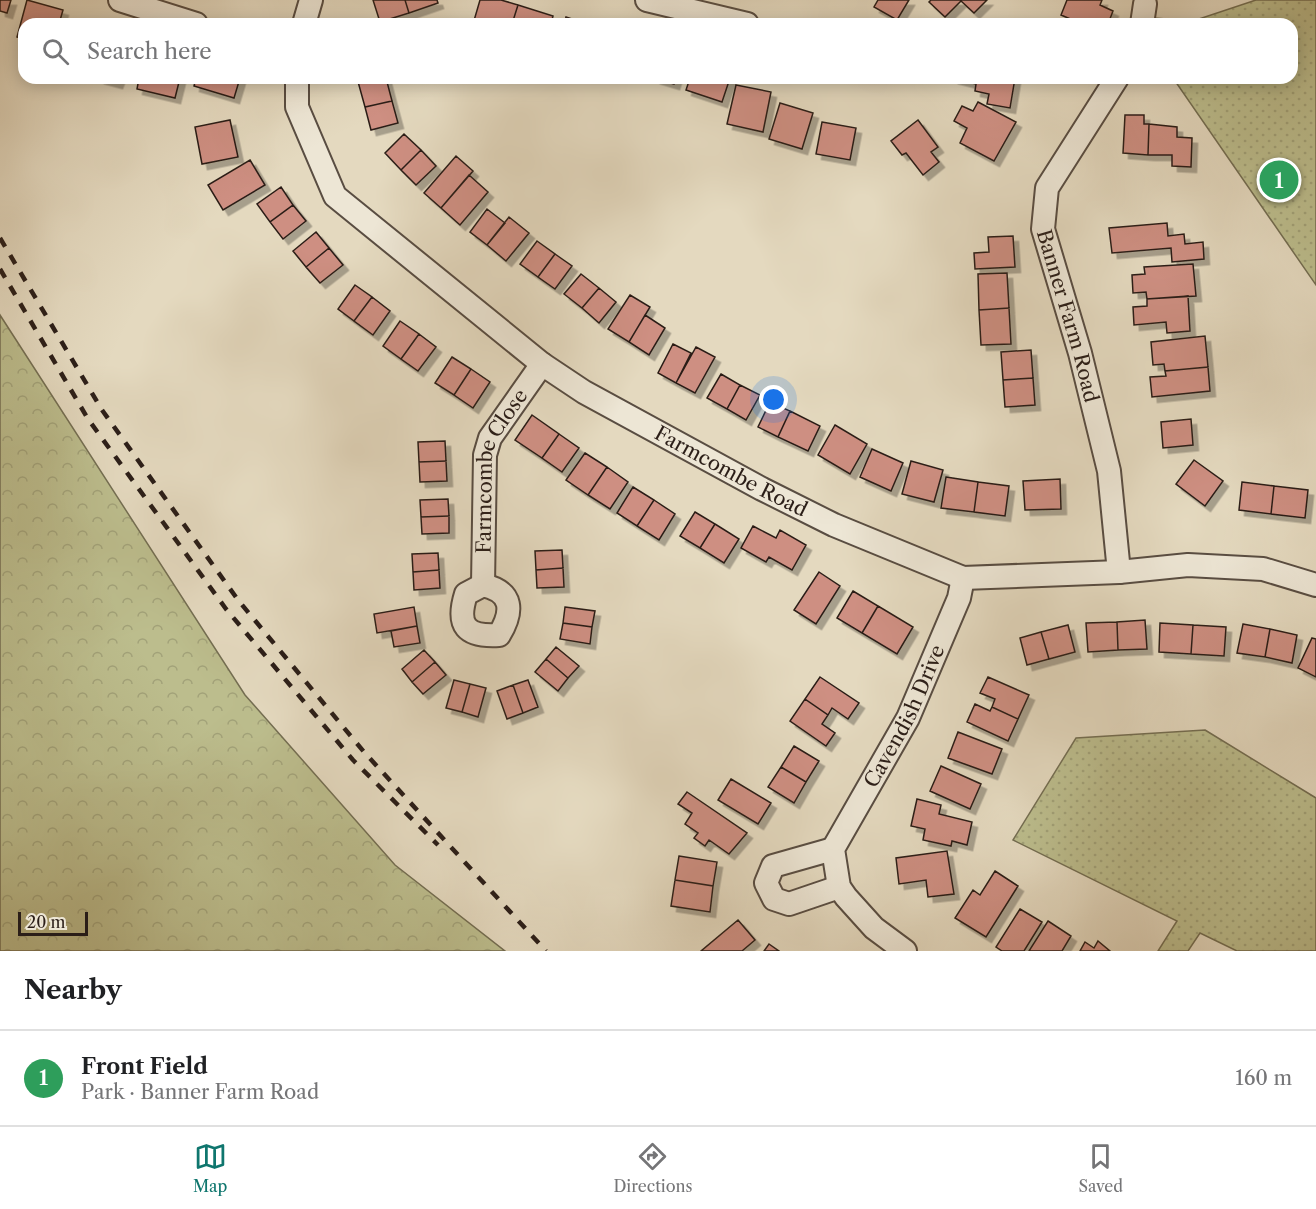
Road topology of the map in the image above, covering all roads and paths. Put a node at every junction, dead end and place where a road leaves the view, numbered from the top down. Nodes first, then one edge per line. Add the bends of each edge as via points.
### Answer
1 (120, 0) edge
2 (311, 0) edge
3 (647, 0) edge
4 (177, 18) edge
5 (306, 18) edge
6 (722, 18) edge
7 (297, 84) edge
8 (1113, 84) edge
9 (542, 364) junction
10 (1119, 572) junction
11 (963, 578) junction
12 (483, 585) dead end
13 (1316, 585) edge
14 (833, 849) junction
15 (839, 887) junction
16 (905, 951) edge

1 - 4 street
2 - 5 street
3 - 6 street
7 - 9 street, Farmcombe Road via 297,107 335,196
8 - 10 street, Banner Farm Road via 1047,188 1043,229 1080,353 1109,471
9 - 11 street, Farmcombe Road via 584,392 762,489 834,525
9 - 12 street, Farmcombe Close via 490,438 485,455
10 - 11 street, Farmcombe Road
10 - 13 street, Farmcombe Road via 1188,565 1263,568
11 - 14 street, Cavendish Drive via 959,598 908,718
14 - 15 street
14 - 15 street via 773,866 766,883 774,899 789,904
15 - 16 street via 874,928

